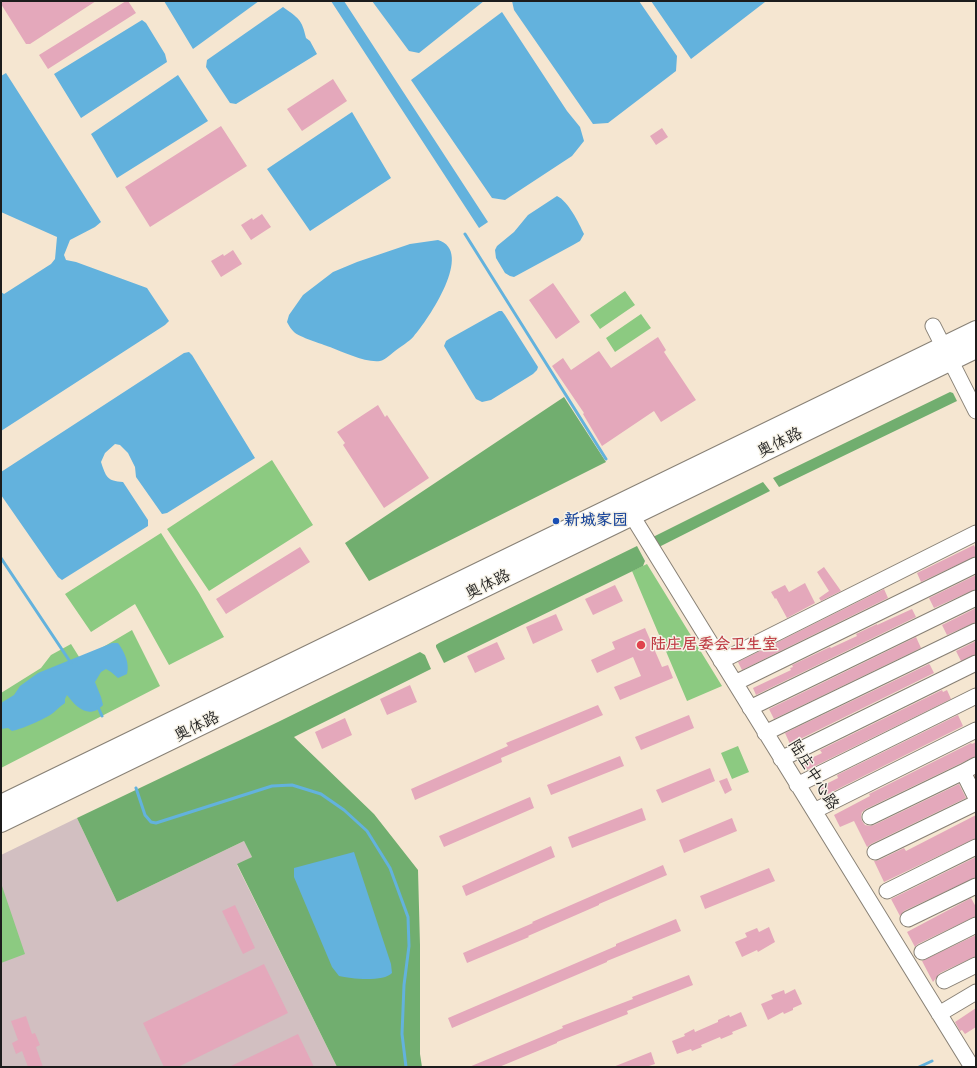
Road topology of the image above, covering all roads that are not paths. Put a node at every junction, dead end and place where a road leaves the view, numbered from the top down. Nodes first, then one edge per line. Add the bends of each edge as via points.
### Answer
1 (933, 326) dead end
2 (976, 330) edge
3 (976, 349) edge
4 (947, 353) junction
5 (976, 411) edge
6 (627, 509) junction
7 (976, 533) edge
8 (976, 565) edge
9 (976, 598) edge
10 (976, 631) edge
11 (721, 661) junction
12 (976, 663) edge
13 (734, 683) junction
14 (976, 696) edge
15 (750, 708) junction
16 (976, 730) edge
17 (765, 733) junction
18 (781, 759) junction
19 (969, 768) edge
20 (797, 785) junction
21 (976, 798) edge
22 (976, 803) edge
23 (1, 804) edge
24 (814, 811) junction
25 (870, 817) dead end
26 (1, 822) edge
27 (976, 847) edge
28 (875, 852) dead end
29 (976, 886) edge
30 (887, 892) dead end
31 (908, 919) dead end
32 (976, 925) edge
33 (922, 952) dead end
34 (976, 965) edge
35 (944, 981) dead end
36 (976, 992) edge
37 (939, 1014) junction
38 (974, 1067) edge

1 - 4 street
2 - 4 main road, 奥体路
3 - 4 main road, 奥体路
4 - 5 street
4 - 6 main road, 奥体路
6 - 11 street, 陆庄中心路
6 - 23 main road, 奥体路
6 - 26 main road, 奥体路
7 - 11 street
8 - 13 street
9 - 15 street
10 - 17 street
11 - 13 street, 陆庄中心路
12 - 18 street
13 - 15 street, 陆庄中心路
14 - 20 street
15 - 17 street, 陆庄中心路
16 - 24 street
17 - 18 street, 陆庄中心路
18 - 20 street, 陆庄中心路
19 - 21 street
19 - 25 street
20 - 24 street, 陆庄中心路
22 - 28 street
24 - 37 street, 陆庄中心路
27 - 30 street
29 - 31 street
32 - 33 street
34 - 35 street
36 - 37 street
37 - 38 street, 陆庄中心路

